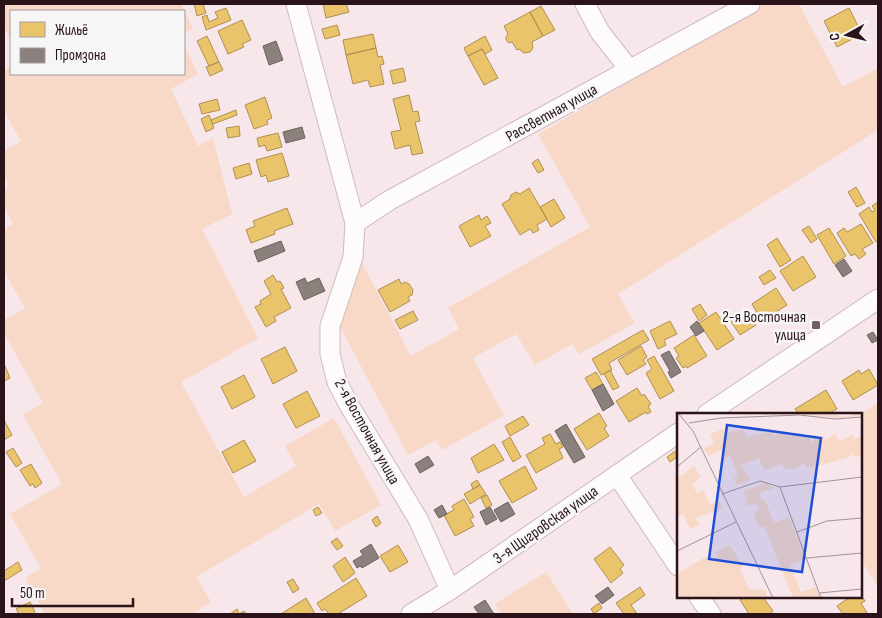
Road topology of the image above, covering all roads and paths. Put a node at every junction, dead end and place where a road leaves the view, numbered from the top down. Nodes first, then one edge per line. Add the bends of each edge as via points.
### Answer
1 (296, 4) edge
2 (585, 4) edge
3 (750, 4) edge
4 (629, 69) junction
5 (355, 223) junction
6 (878, 299) edge
7 (708, 413) edge
8 (677, 434) edge
9 (617, 475) junction
10 (677, 565) edge
11 (450, 590) junction
12 (700, 598) edge
13 (412, 614) edge
14 (711, 614) edge

1 - 5 street, 2-я Восточная улица
2 - 4 street via 600,32
3 - 4 street, Рассветная улица
4 - 5 street, Рассветная улица via 390,200
5 - 11 street, 2-я Восточная улица via 353,257 330,326 330,354 338,382 350,406 418,519
6 - 7 street
8 - 9 street, 3-я Щигровская улица
9 - 10 street
9 - 11 street, 3-я Щигровская улица
11 - 13 street, 3-я Щигровская улица
12 - 14 street

